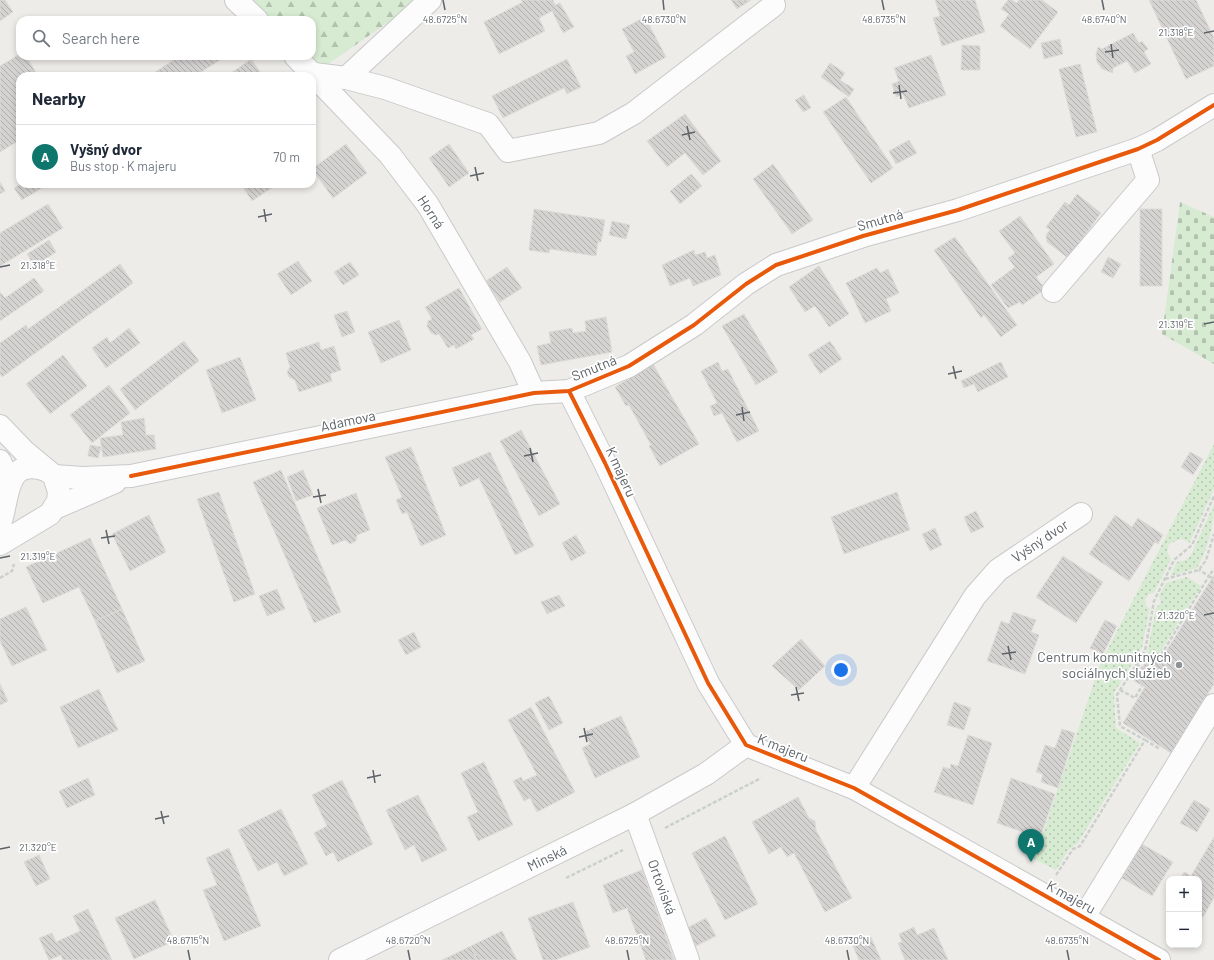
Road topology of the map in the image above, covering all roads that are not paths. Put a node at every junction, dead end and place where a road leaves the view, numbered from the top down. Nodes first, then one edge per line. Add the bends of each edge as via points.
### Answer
1 (236, 0) edge
2 (430, 0) edge
3 (774, 5) dead end
4 (253, 16) edge
5 (299, 60) edge
6 (312, 72) edge
7 (316, 74) edge
8 (316, 76) edge
9 (346, 78) junction
10 (1214, 105) edge
11 (1138, 149) junction
12 (1053, 291) dead end
13 (569, 391) junction
14 (534, 393) junction
15 (0, 426) edge
16 (0, 461) edge
17 (50, 473) junction
18 (131, 476) junction
19 (8, 488) junction
20 (49, 513) junction
21 (1081, 514) dead end
22 (0, 524) edge
23 (8, 551) edge
24 (1214, 705) edge
25 (746, 745) junction
26 (854, 788) junction
27 (635, 814) junction
28 (1084, 917) junction
29 (340, 960) edge
30 (688, 960) edge
31 (1160, 960) edge

1 - 4 street
2 - 9 street
3 - 9 street via 634,113 599,133 508,151 488,124 385,88
5 - 6 street, Horná
7 - 9 street
8 - 14 street, Horná via 390,155 428,205 520,362
10 - 11 street, Smutná
11 - 12 street via 1148,180
11 - 13 street, Smutná via 958,210 864,236 776,265 746,284 694,325 629,366
13 - 14 street, Adamova
13 - 25 street, K majeru via 708,683
14 - 18 street, Adamova
15 - 17 street
16 - 19 street
17 - 18 street via 83,478
17 - 19 street via 29,467 20,470 13,476
17 - 20 street via 59,492
18 - 20 street
19 - 20 street via 13,510 19,516 34,520
19 - 22 street
20 - 23 street
21 - 26 street, Vyšný dvor via 998,570 975,596
24 - 28 street
25 - 26 street, K majeru
25 - 27 street, Minská via 706,774
26 - 28 street, K majeru
27 - 29 street, Minská
27 - 30 street, Ortoviská
28 - 31 street, K majeru

